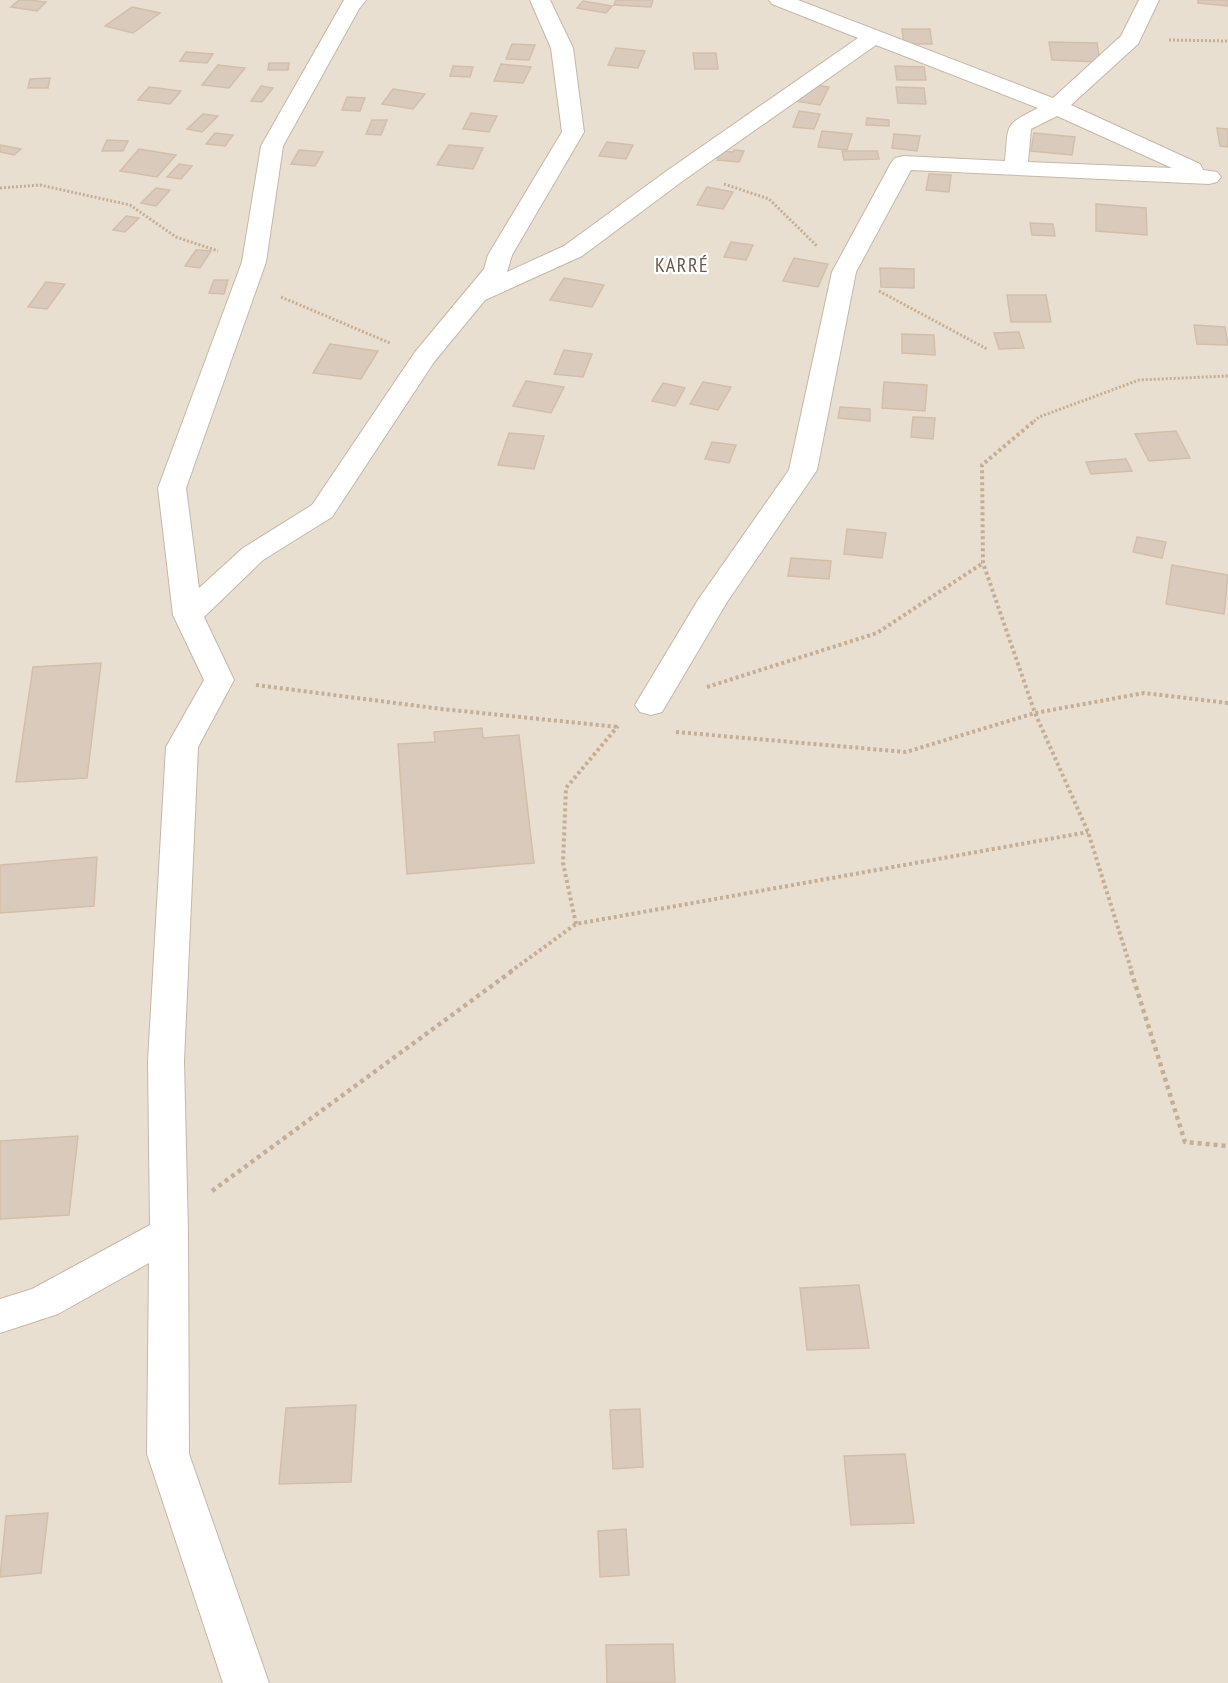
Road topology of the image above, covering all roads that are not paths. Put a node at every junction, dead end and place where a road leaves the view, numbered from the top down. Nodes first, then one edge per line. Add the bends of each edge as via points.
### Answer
1 (356, 0) edge
2 (540, 0) edge
3 (779, 0) edge
4 (1149, 0) edge
5 (873, 36) junction
6 (1056, 107) junction
7 (1016, 167) junction
8 (1219, 179) edge
9 (478, 294) junction
10 (188, 615) junction
11 (651, 705) road end
12 (169, 1233) junction
13 (0, 1316) edge
14 (246, 1683) edge

1 - 10 street via 272,146 254,262 172,488
2 - 9 street via 562,48 573,132 500,255 496,270
3 - 5 street
4 - 6 street via 1130,39
5 - 6 street
5 - 9 street via 573,251
6 - 7 street via 1020,126
6 - 8 street
7 - 8 street
7 - 11 street via 903,163 844,272 803,470 713,600
9 - 10 street via 424,357 322,511 253,554
10 - 12 street via 219,680 182,747 165,1061
12 - 13 street via 44,1302
12 - 14 street via 168,1454

